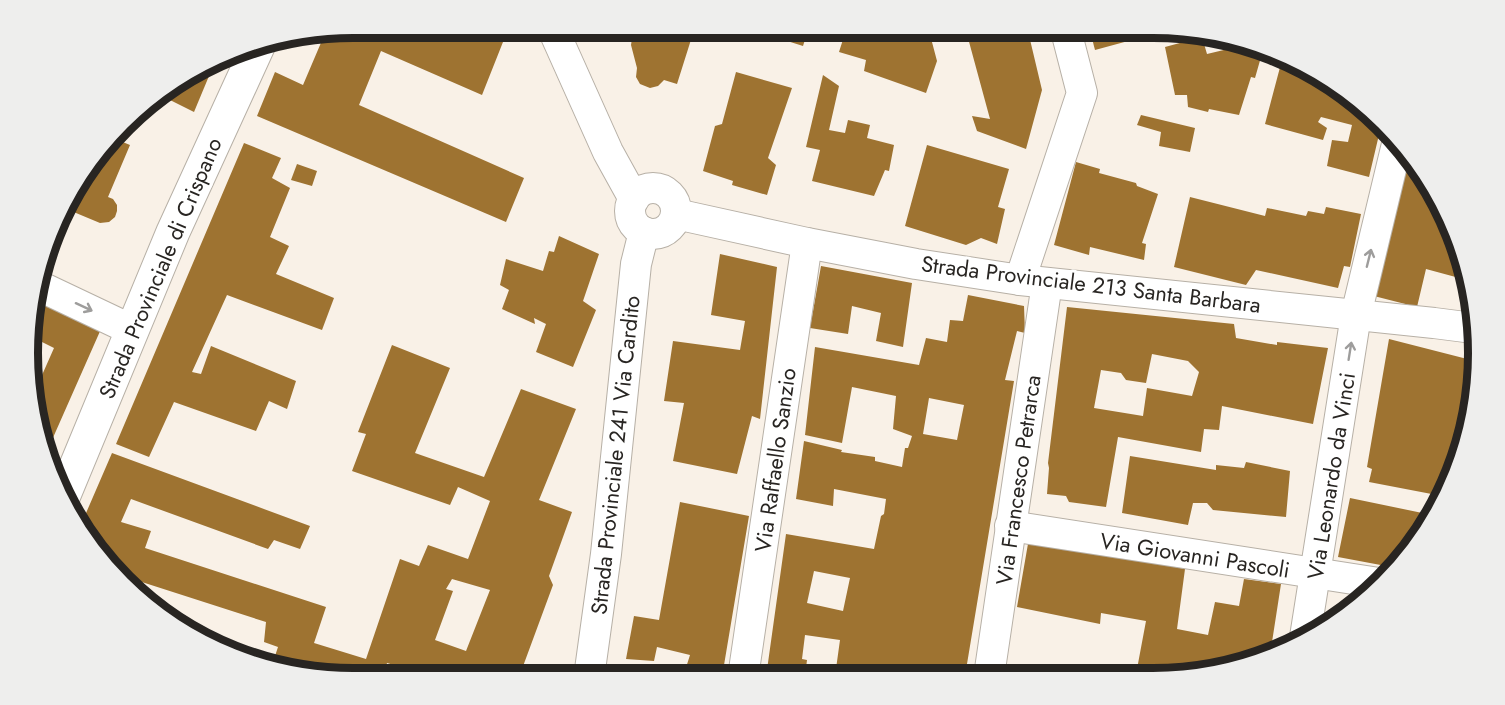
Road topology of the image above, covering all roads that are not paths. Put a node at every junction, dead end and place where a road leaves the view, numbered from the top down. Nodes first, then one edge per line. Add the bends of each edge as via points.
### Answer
1 (557, 38) edge
2 (1068, 38) edge
3 (255, 53) edge
4 (1395, 152) edge
5 (634, 199) junction
6 (676, 214) junction
7 (644, 232) junction
8 (807, 243) junction
9 (1034, 282) junction
10 (44, 289) edge
11 (1356, 315) junction
12 (1467, 327) edge
13 (132, 330) junction
14 (67, 487) edge
15 (1010, 526) junction
16 (1316, 573) junction
17 (1368, 581) edge
18 (1307, 627) edge
19 (590, 668) edge
20 (744, 668) edge
21 (990, 668) edge

1 - 5 street via 608,152
2 - 9 street, Via Francesco Petrarca via 1082,93
3 - 13 street, Strada Provinciale di Crispano
11 -> 4 street, Via Leonardo da Vinci
5 - 6 street via 647,189 662,190 673,200
5 - 7 street via 630,214 637,228
6 - 7 street via 665,231
6 - 8 street, Strada Provinciale 213 Santa Barbara
7 - 19 street, Strada Provinciale 241 Via Cardito via 636,264
8 - 9 street, Strada Provinciale 213 Santa Barbara
8 - 20 street, Via Raffaello Sanzio
9 - 11 street, Strada Provinciale 213 Santa Barbara
9 - 15 street, Via Francesco Petrarca
10 -> 13 street
11 - 12 street, Strada Provinciale 213 Santa Barbara
16 -> 11 street, Via Leonardo da Vinci
13 - 14 street, Strada Provinciale di Crispano
15 - 16 street, Via Giovanni Pascoli
15 - 21 street, Via Francesco Petrarca
16 - 17 street, Via Giovanni Pascoli
16 - 18 street, Via Leonardo da Vinci

